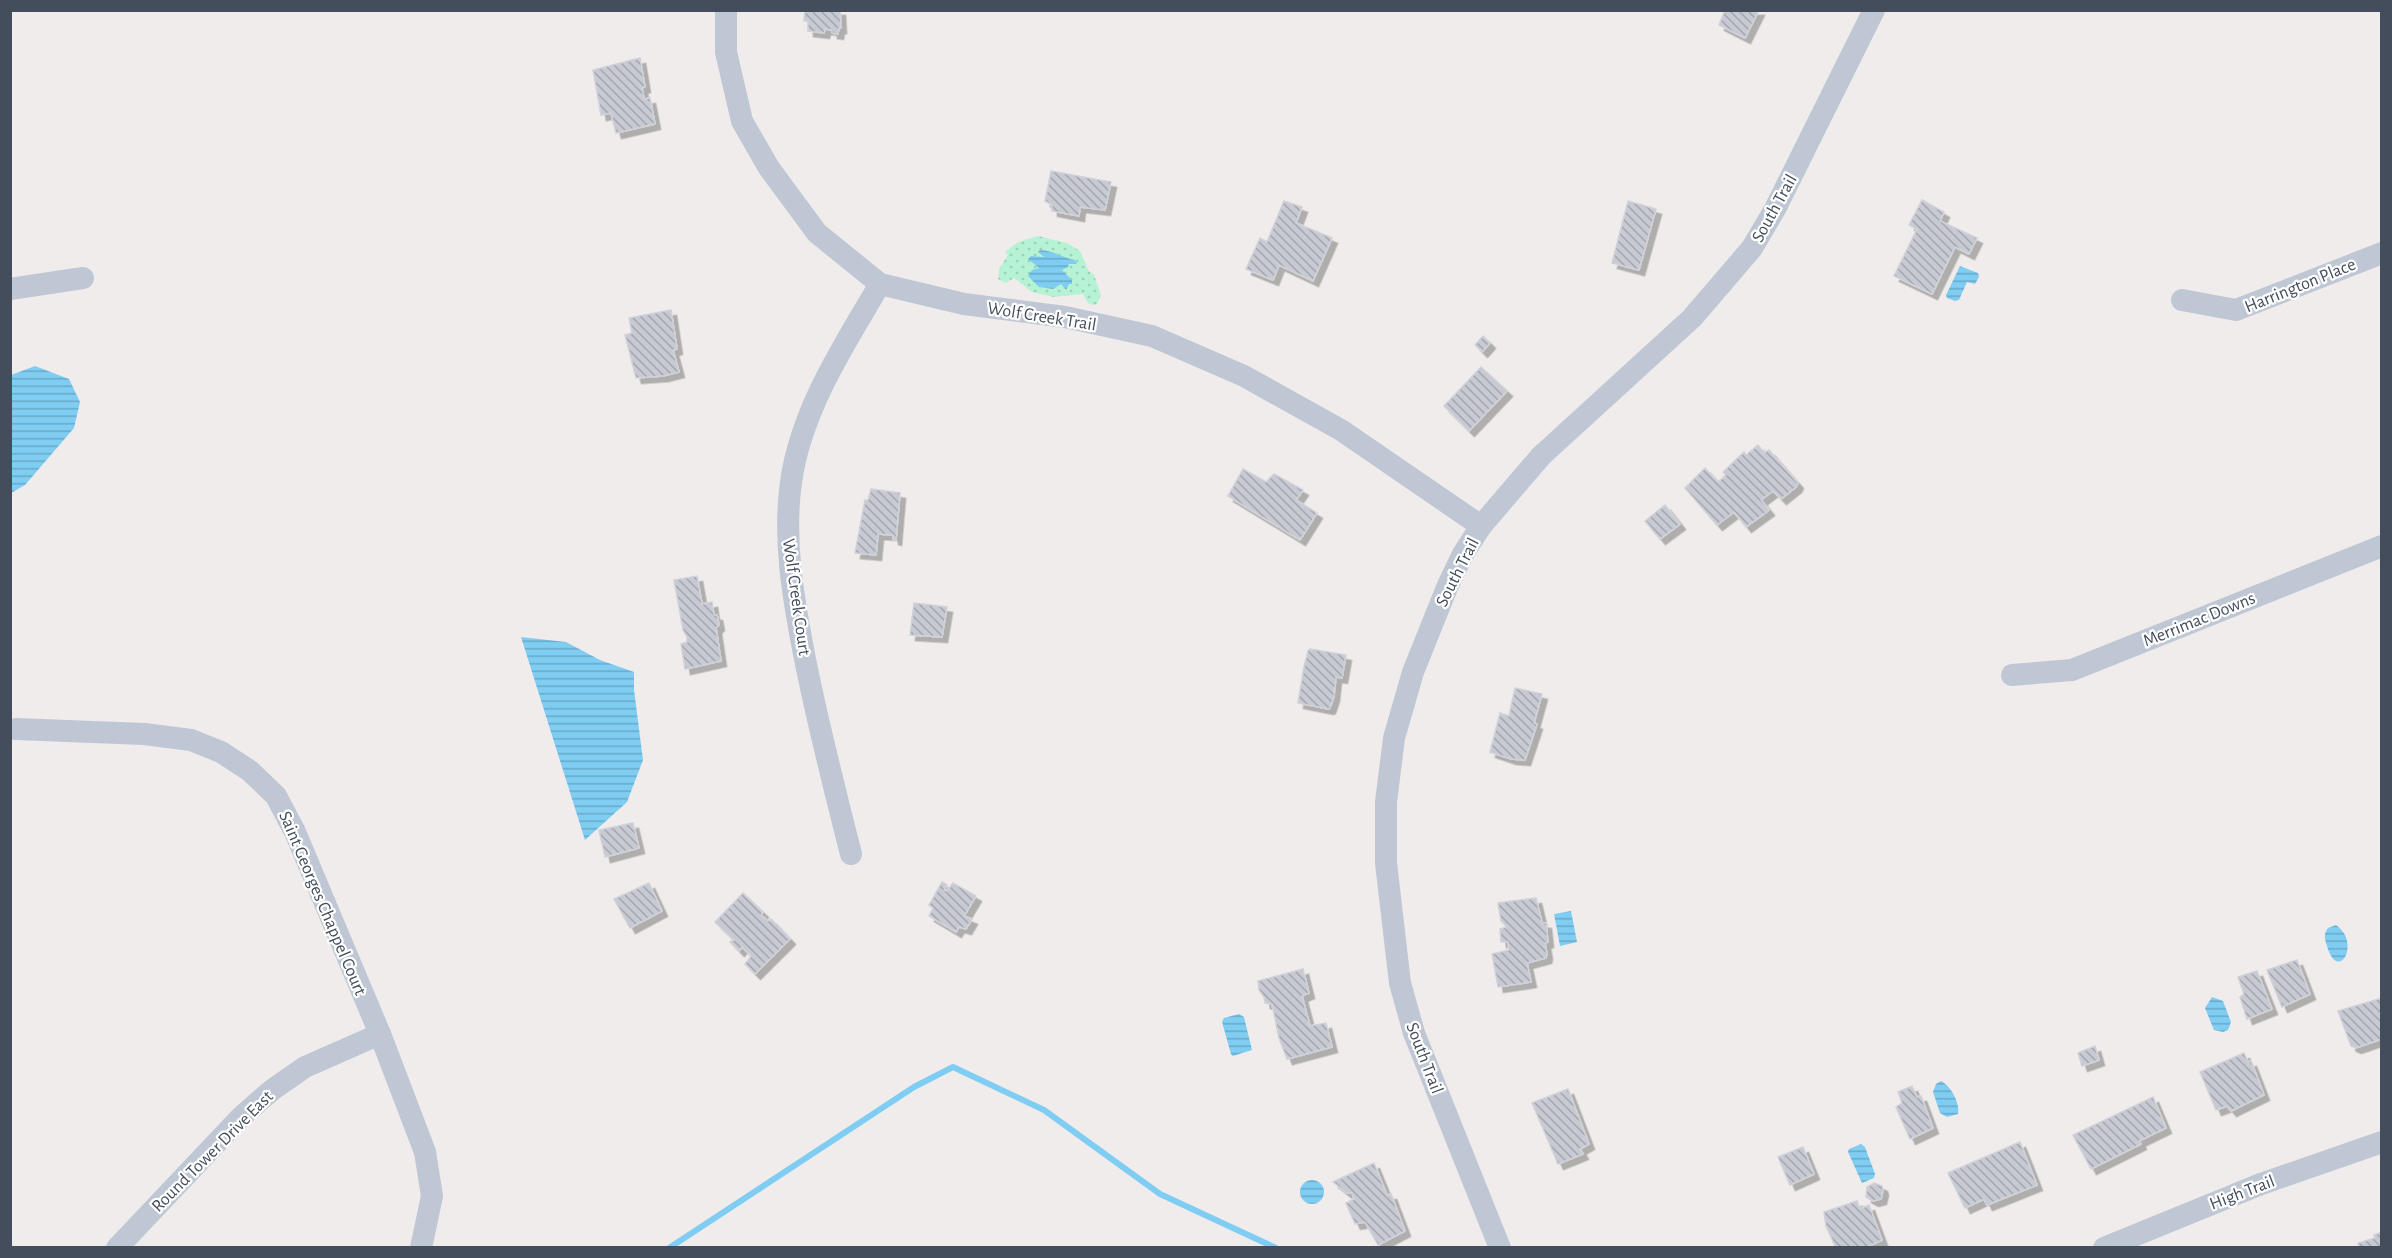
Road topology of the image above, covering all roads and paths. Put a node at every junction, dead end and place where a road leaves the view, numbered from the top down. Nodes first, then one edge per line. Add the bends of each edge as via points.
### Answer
1 (726, 10) edge
2 (1874, 10) edge
3 (2382, 253) edge
4 (83, 278) dead end
5 (880, 284) junction
6 (10, 289) edge
7 (2182, 300) dead end
8 (1481, 526) junction
9 (2382, 546) edge
10 (2012, 675) dead end
11 (16, 729) dead end
12 (851, 854) dead end
13 (380, 1034) junction
14 (2382, 1142) edge
15 (117, 1248) edge
16 (421, 1248) edge
17 (1500, 1248) edge
18 (2104, 1248) edge

1 - 5 street, Wolf Creek Trail via 726,51 742,121 752,140 817,233
2 - 8 street, South Trail via 1752,248 1692,318 1541,456
3 - 7 street, Harrington Place via 2236,310
4 - 6 street
5 - 8 street, Wolf Creek Trail via 964,304 1065,316 1152,336 1244,376 1341,430
5 - 12 street, Wolf Creek Court via 822,386 791,480 787,524 798,621
8 - 17 street, South Trail via 1463,554 1429,629 1394,738 1386,802 1386,863 1400,982 1414,1033
9 - 10 street, Merrimac Downs via 2072,670
11 - 13 street, Saint Georges Chappel Court via 144,734 191,740 221,752 250,771 276,796 295,832
13 - 15 street, Round Tower Drive East via 304,1067 272,1090 241,1117
13 - 16 street, Saint Georges Chappel Court via 425,1152 432,1196
14 - 18 street, High Trail via 2261,1184

